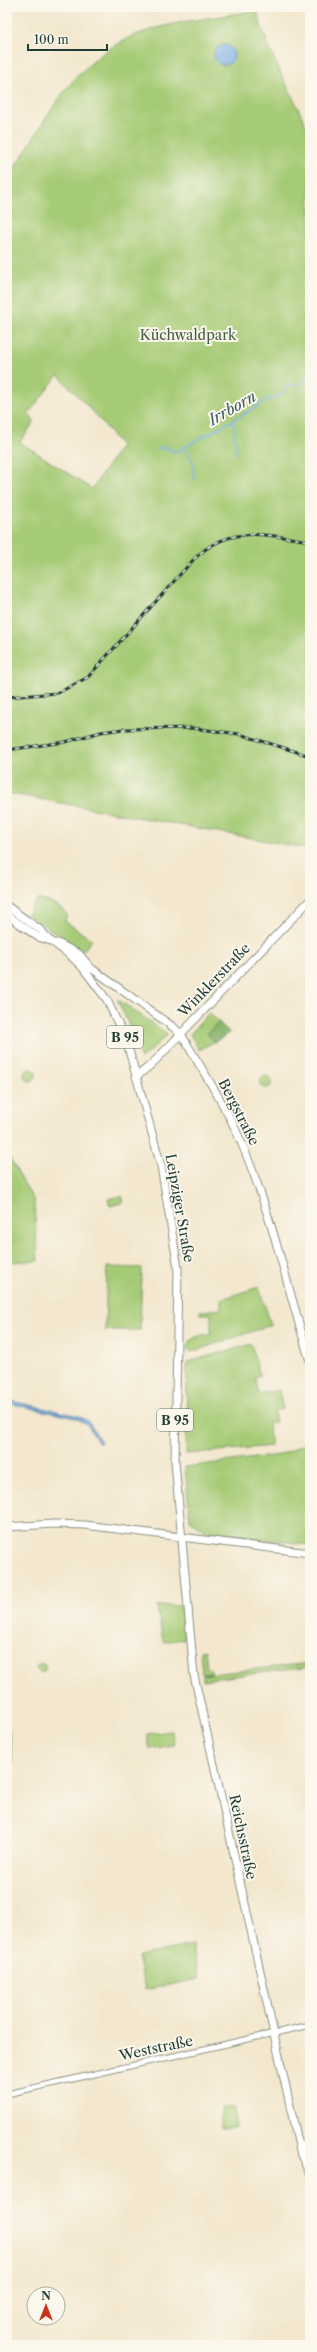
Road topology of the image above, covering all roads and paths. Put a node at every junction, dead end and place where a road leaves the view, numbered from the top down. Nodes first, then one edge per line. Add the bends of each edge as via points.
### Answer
1 (310, 900) edge
2 (7, 906) edge
3 (7, 915) edge
4 (49, 940) junction
5 (181, 1034) junction
6 (136, 1077) junction
7 (310, 1361) edge
8 (7, 1527) edge
9 (182, 1538) junction
10 (310, 1552) edge
11 (310, 2025) edge
12 (275, 2033) junction
13 (7, 2094) edge
14 (298, 2139) junction
15 (310, 2163) edge
16 (310, 2174) edge

1 - 5 main road, Winklerstraße
2 - 4 main road, Leipziger Straße / B 95 via 42,931
3 - 4 main road, Leipziger Straße / B 95 via 38,937
4 - 5 main road, Bergstraße via 78,954 91,968
4 - 6 main road, Leipziger Straße / B 95 via 83,968 107,1000 123,1032
5 - 6 main road, Winklerstraße
5 - 7 main road, Bergstraße via 238,1136 265,1207
6 - 9 main road, Leipziger Straße / B 95 via 162,1171 178,1263 174,1448
8 - 9 main road via 85,1525
9 - 10 main road
9 - 12 main road, Reichsstraße / B 95 via 196,1683
11 - 12 street, Weststraße
12 - 13 street, Weststraße
12 - 14 main road, Reichsstraße / B 95
14 - 15 main road, Reichsstraße / B 95
14 - 16 main road, Reichsstraße / B 95 via 301,2155

